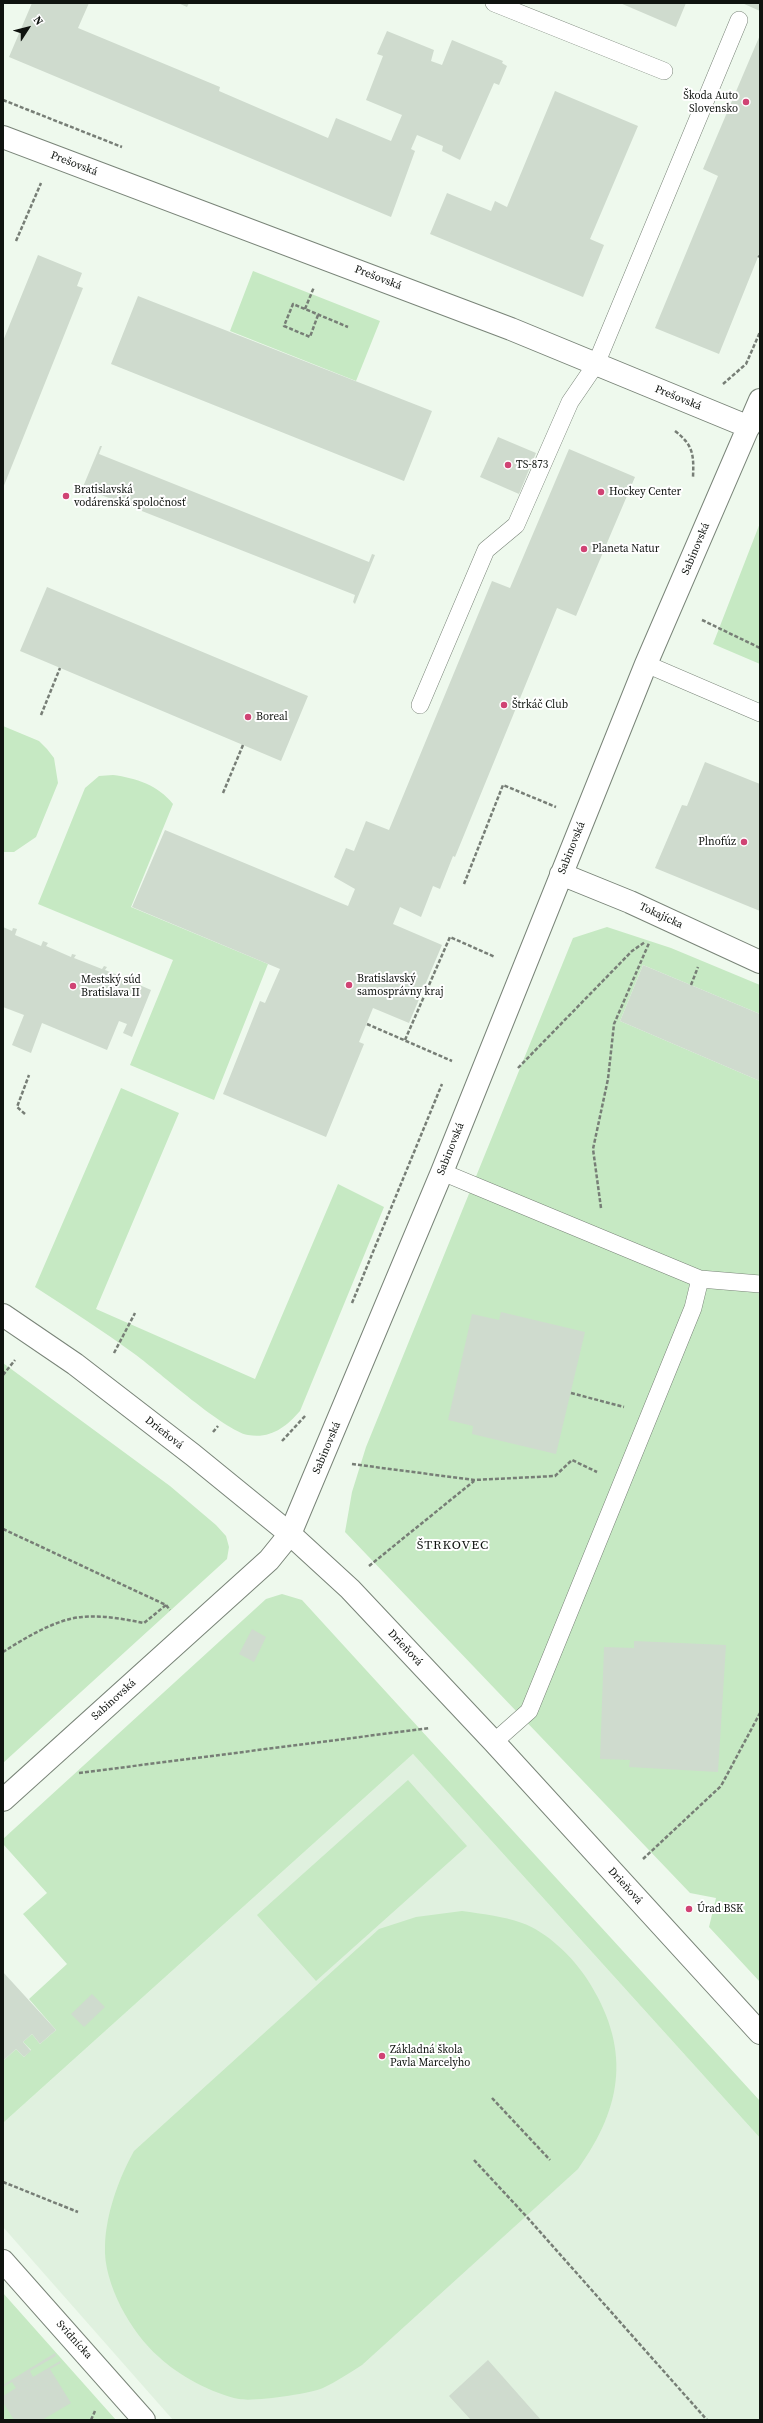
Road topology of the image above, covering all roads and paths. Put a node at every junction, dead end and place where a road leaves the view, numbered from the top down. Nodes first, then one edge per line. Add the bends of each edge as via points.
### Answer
1 (494, 3) edge
2 (739, 20) dead end
3 (664, 72) dead end
4 (3, 137) edge
5 (43, 179) dead end
6 (16, 241) dead end
7 (316, 283) dead end
8 (305, 309) junction
9 (318, 315) junction
10 (348, 326) dead end
11 (760, 332) edge
12 (596, 364) junction
13 (723, 384) dead end
14 (760, 400) edge
15 (749, 427) junction
16 (702, 620) dead end
17 (760, 648) edge
18 (646, 664) junction
19 (60, 668) dead end
20 (420, 705) dead end
21 (760, 712) edge
22 (41, 715) dead end
23 (243, 744) dead end
24 (223, 793) dead end
25 (557, 807) dead end
26 (561, 874) junction
27 (464, 884) dead end
28 (495, 957) dead end
29 (760, 962) edge
30 (700, 963) dead end
31 (691, 985) dead end
32 (367, 1024) dead end
33 (405, 1040) junction
34 (452, 1061) dead end
35 (513, 1073) dead end
36 (29, 1075) dead end
37 (25, 1114) dead end
38 (442, 1172) junction
39 (606, 1240) junction
40 (700, 1279) junction
41 (760, 1284) edge
42 (134, 1313) dead end
43 (3, 1315) edge
44 (114, 1352) dead end
45 (15, 1360) dead end
46 (3, 1375) edge
47 (571, 1393) dead end
48 (649, 1414) junction
49 (351, 1463) dead end
50 (474, 1480) junction
51 (622, 1484) junction
52 (3, 1528) edge
53 (290, 1534) junction
54 (369, 1566) dead end
55 (166, 1605) junction
56 (190, 1633) junction
57 (3, 1652) edge
58 (760, 1713) edge
59 (430, 1728) dead end
60 (494, 1742) junction
61 (78, 1773) dead end
62 (3, 1800) edge
63 (642, 1859) dead end
64 (760, 2033) edge
65 (492, 2098) dead end
66 (474, 2160) dead end
67 (550, 2160) dead end
68 (3, 2182) edge
69 (78, 2212) dead end
70 (3, 2261) edge
71 (144, 2420) edge
72 (707, 2420) edge

1 - 3 lane
2 - 12 lane
4 - 12 street, Prešovská via 504,326
5 - 6 path
7 - 8 path
8 - 9 path
8 - 9 path via 293,304 284,326 310,337
9 - 10 path
11 - 13 path via 746,364
12 - 15 street, Prešovská
12 - 20 lane via 570,402 516,525 486,550
14 - 15 street, Sabinovská
15 - 18 street, Sabinovská
16 - 17 path
18 - 21 lane
18 - 26 street, Sabinovská
19 - 22 path
23 - 24 path
25 - 27 path via 503,786
26 - 29 street, Tokajícka via 630,902
26 - 38 street, Sabinovská
28 - 33 path via 450,937
30 - 31 path
32 - 33 path
33 - 34 path
35 - 39 path via 632,951 649,941 614,1024 608,1079 593,1149
36 - 37 path via 17,1108
38 - 39 lane
38 - 53 street, Sabinovská
39 - 40 lane
40 - 41 lane
40 - 48 lane via 692,1308
42 - 44 path
43 - 53 street, Drieňová via 75,1364
45 - 46 path
47 - 48 path
48 - 51 lane
49 - 50 path
50 - 51 path via 555,1476 572,1460
50 - 54 path
51 - 60 lane via 529,1711
52 - 55 path
53 - 56 street, Sabinovská via 269,1560
53 - 60 street, Drieňová via 350,1589
55 - 56 path
55 - 57 path via 144,1623 111,1617 81,1617 29,1635
56 - 62 street, Sabinovská
58 - 63 path via 721,1786
59 - 61 path
60 - 64 street, Drieňová
65 - 67 path
66 - 72 path
68 - 69 path
70 - 71 street, Svidnícka

